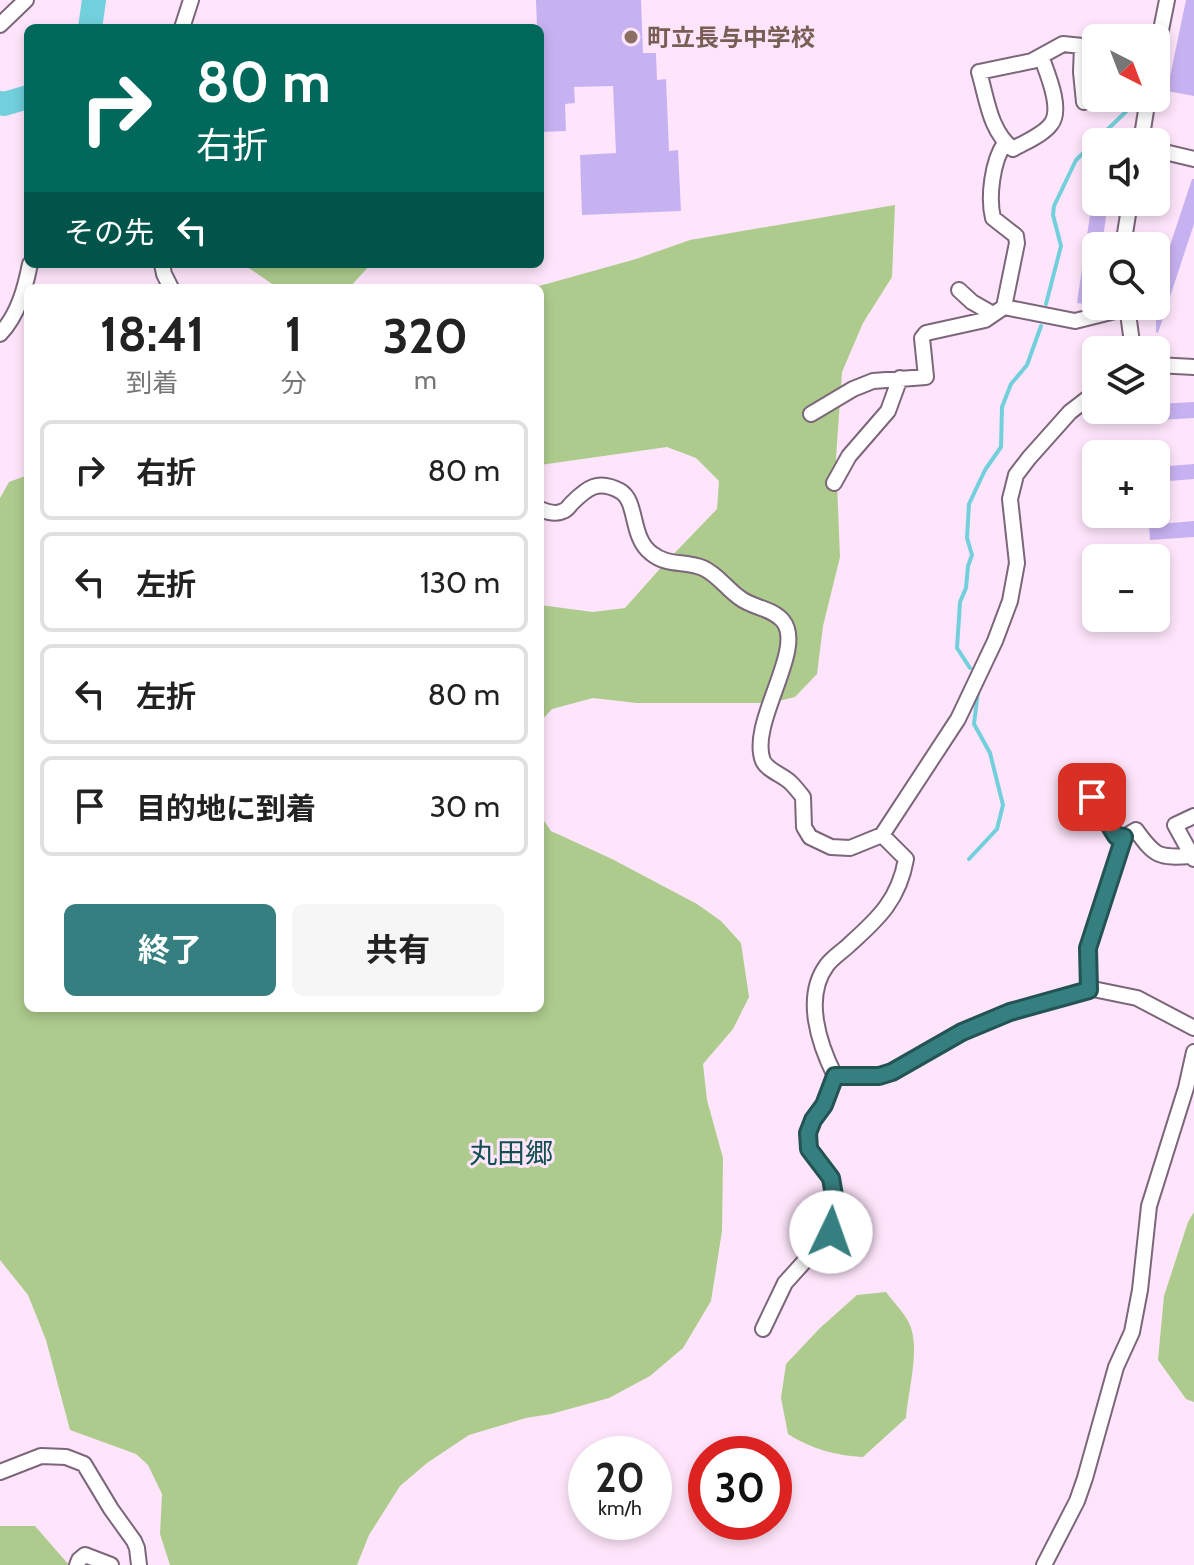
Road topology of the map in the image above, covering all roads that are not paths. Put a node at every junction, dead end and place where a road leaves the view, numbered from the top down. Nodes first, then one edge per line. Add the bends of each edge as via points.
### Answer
1 (26, 0) edge
2 (191, 0) edge
3 (1167, 0) edge
4 (183, 24) edge
5 (1162, 24) edge
6 (0, 25) edge
7 (1082, 46) edge
8 (1041, 56) junction
9 (1005, 143) junction
10 (1170, 153) edge
11 (1194, 159) edge
12 (24, 289) edge
13 (959, 290) dead end
14 (999, 311) junction
15 (1082, 319) edge
16 (0, 334) edge
17 (1170, 366) edge
18 (1194, 367) edge
19 (900, 378) junction
20 (1082, 403) edge
21 (811, 414) dead end
22 (834, 483) dead end
23 (544, 511) edge
24 (1092, 797) dead end
25 (1194, 816) edge
26 (882, 835) junction
27 (1124, 837) junction
28 (1193, 857) edge
29 (1089, 990) junction
30 (1194, 1028) edge
31 (1194, 1052) edge
32 (835, 1076) junction
33 (763, 1329) dead end
34 (0, 1472) edge
35 (77, 1565) edge
36 (111, 1565) edge
37 (139, 1565) edge
38 (1044, 1565) edge

1 - 6 street
2 - 4 street
3 - 5 street
7 - 8 street via 1063,44
8 - 9 street via 1055,99 1053,122 1013,149
8 - 9 street via 979,72 996,132
9 - 14 street via 990,193 993,218 1016,236 1017,243
10 - 11 street
12 - 16 street
13 - 14 street via 972,302
14 - 15 street
14 - 19 street via 985,320 926,333 926,377
17 - 18 street
19 - 21 street via 853,389
19 - 22 street via 888,411 849,456
20 - 26 street via 1016,475 1010,499 1017,563 1010,601 958,719
23 - 26 street via 563,511 590,486 621,491 630,500 636,533 649,553 669,564 707,569 742,600 777,615 786,624 788,647 763,727 760,752 765,765 803,797 804,827 810,837 831,847 850,848
24 - 27 street via 1116,836
25 - 28 street via 1175,825
26 - 32 street via 906,859 902,880 874,922 827,965 816,987 815,1016
27 - 28 street via 1136,830 1151,850 1168,857
27 - 29 street via 1088,948
29 - 30 street via 1137,998
29 - 32 street via 1010,1012 892,1072
31 - 38 street via 1149,1206 1132,1332 1116,1367 1077,1501
32 - 33 street via 808,1133 809,1149 831,1178 837,1213 831,1232 785,1283
34 - 37 street via 41,1456 84,1464 134,1541
35 - 36 street via 85,1555

